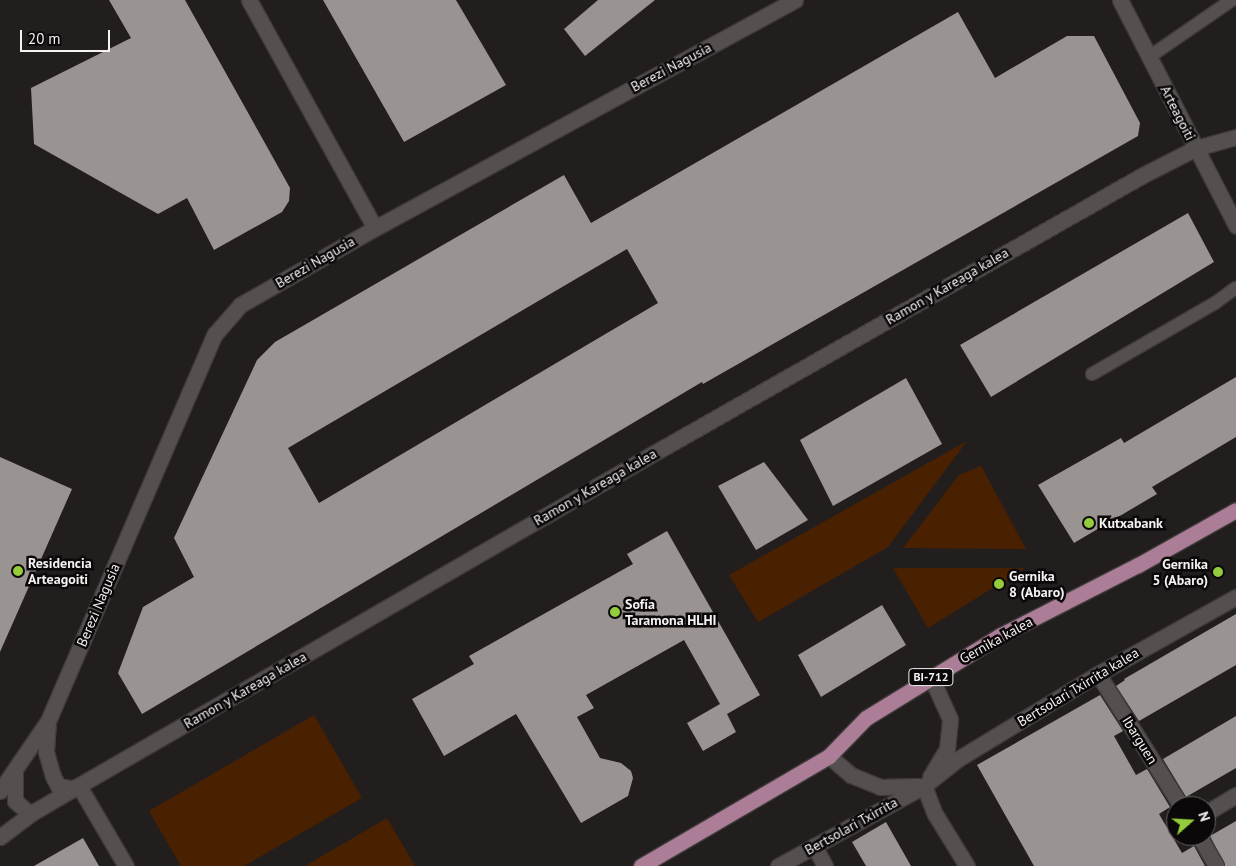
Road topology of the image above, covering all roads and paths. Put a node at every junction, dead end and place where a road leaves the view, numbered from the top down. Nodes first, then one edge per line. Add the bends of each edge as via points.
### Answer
1 (249, 0) edge
2 (795, 0) edge
3 (1119, 0) edge
4 (1232, 0) edge
5 (1149, 57) junction
6 (1236, 137) edge
7 (1196, 148) junction
8 (1236, 226) edge
9 (375, 228) junction
10 (1236, 288) edge
11 (1092, 374) dead end
12 (1236, 510) edge
13 (1236, 597) edge
14 (1098, 674) junction
15 (932, 677) junction
16 (48, 721) junction
17 (829, 756) junction
18 (15, 772) junction
19 (78, 786) junction
20 (924, 786) junction
21 (0, 791) edge
22 (1236, 795) edge
23 (1175, 796) edge
24 (1216, 806) edge
25 (30, 814) junction
26 (0, 837) edge
27 (814, 846) junction
28 (1205, 846) edge
29 (126, 866) edge
30 (641, 866) edge
31 (778, 866) edge
32 (825, 866) edge
33 (967, 866) edge
34 (1216, 866) edge

1 - 9 street
2 - 9 street, Berezi Nagusia
3 - 5 street, Arteagoiti
4 - 5 lane
5 - 7 street, Arteagoiti
6 - 7 street, Ramon y Kareaga kalea
7 - 8 street, Arteagoiti
7 - 19 street, Ramon y Kareaga kalea via 714,419
9 - 16 street, Berezi Nagusia via 240,305 215,334
10 - 11 lane
12 - 15 main road, Gernika kalea / BI-712 via 1138,565 1001,635
13 - 14 street, Bertsolari Txirrita kalea
14 - 20 street, Bertsolari Txirrita kalea via 958,759
14 - 23 street, Ibarguen
15 - 17 main road, Gernika kalea / BI-712 via 866,718
15 - 20 street via 950,719 947,749
16 - 18 street
16 - 19 street via 46,752 53,776 58,786
17 - 20 street via 851,775 880,787
17 - 30 main road, Gernika kalea / BI-712
18 - 21 street
18 - 25 street via 15,801
19 - 25 street, Ramon y Kareaga kalea
19 - 29 street
20 - 27 street, Bertsolari Txirrita
20 - 33 street via 934,814
22 - 24 street
25 - 26 street, Ramon y Kareaga kalea
27 - 31 street, Bertsolari Txirrita
27 - 32 street
28 - 34 street

